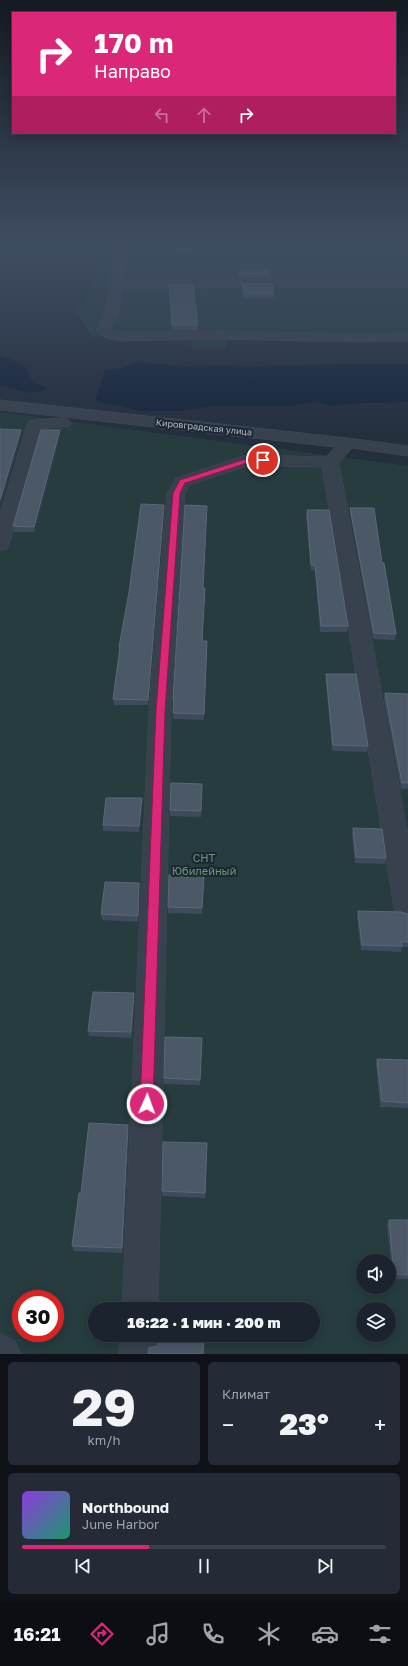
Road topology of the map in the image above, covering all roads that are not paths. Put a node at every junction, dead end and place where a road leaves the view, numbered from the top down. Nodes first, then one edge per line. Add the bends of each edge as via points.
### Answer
1 (112, 309) edge
2 (408, 337) edge
3 (0, 405) edge
4 (159, 422) junction
5 (348, 443) junction
6 (408, 451) edge
7 (330, 462) junction
8 (0, 545) edge
9 (408, 908) edge
10 (140, 1302) edge
11 (139, 1342) edge
12 (138, 1354) edge

1 - 2 street via 104,330 119,337
3 - 4 street, Кировградская улица
4 - 5 street, Кировградская улица
4 - 8 street via 150,434 58,422 35,424
5 - 6 street, Кировградская улица
5 - 7 street
7 - 9 street
7 - 10 street via 249,460 182,482 176,493 160,711
11 - 12 street

